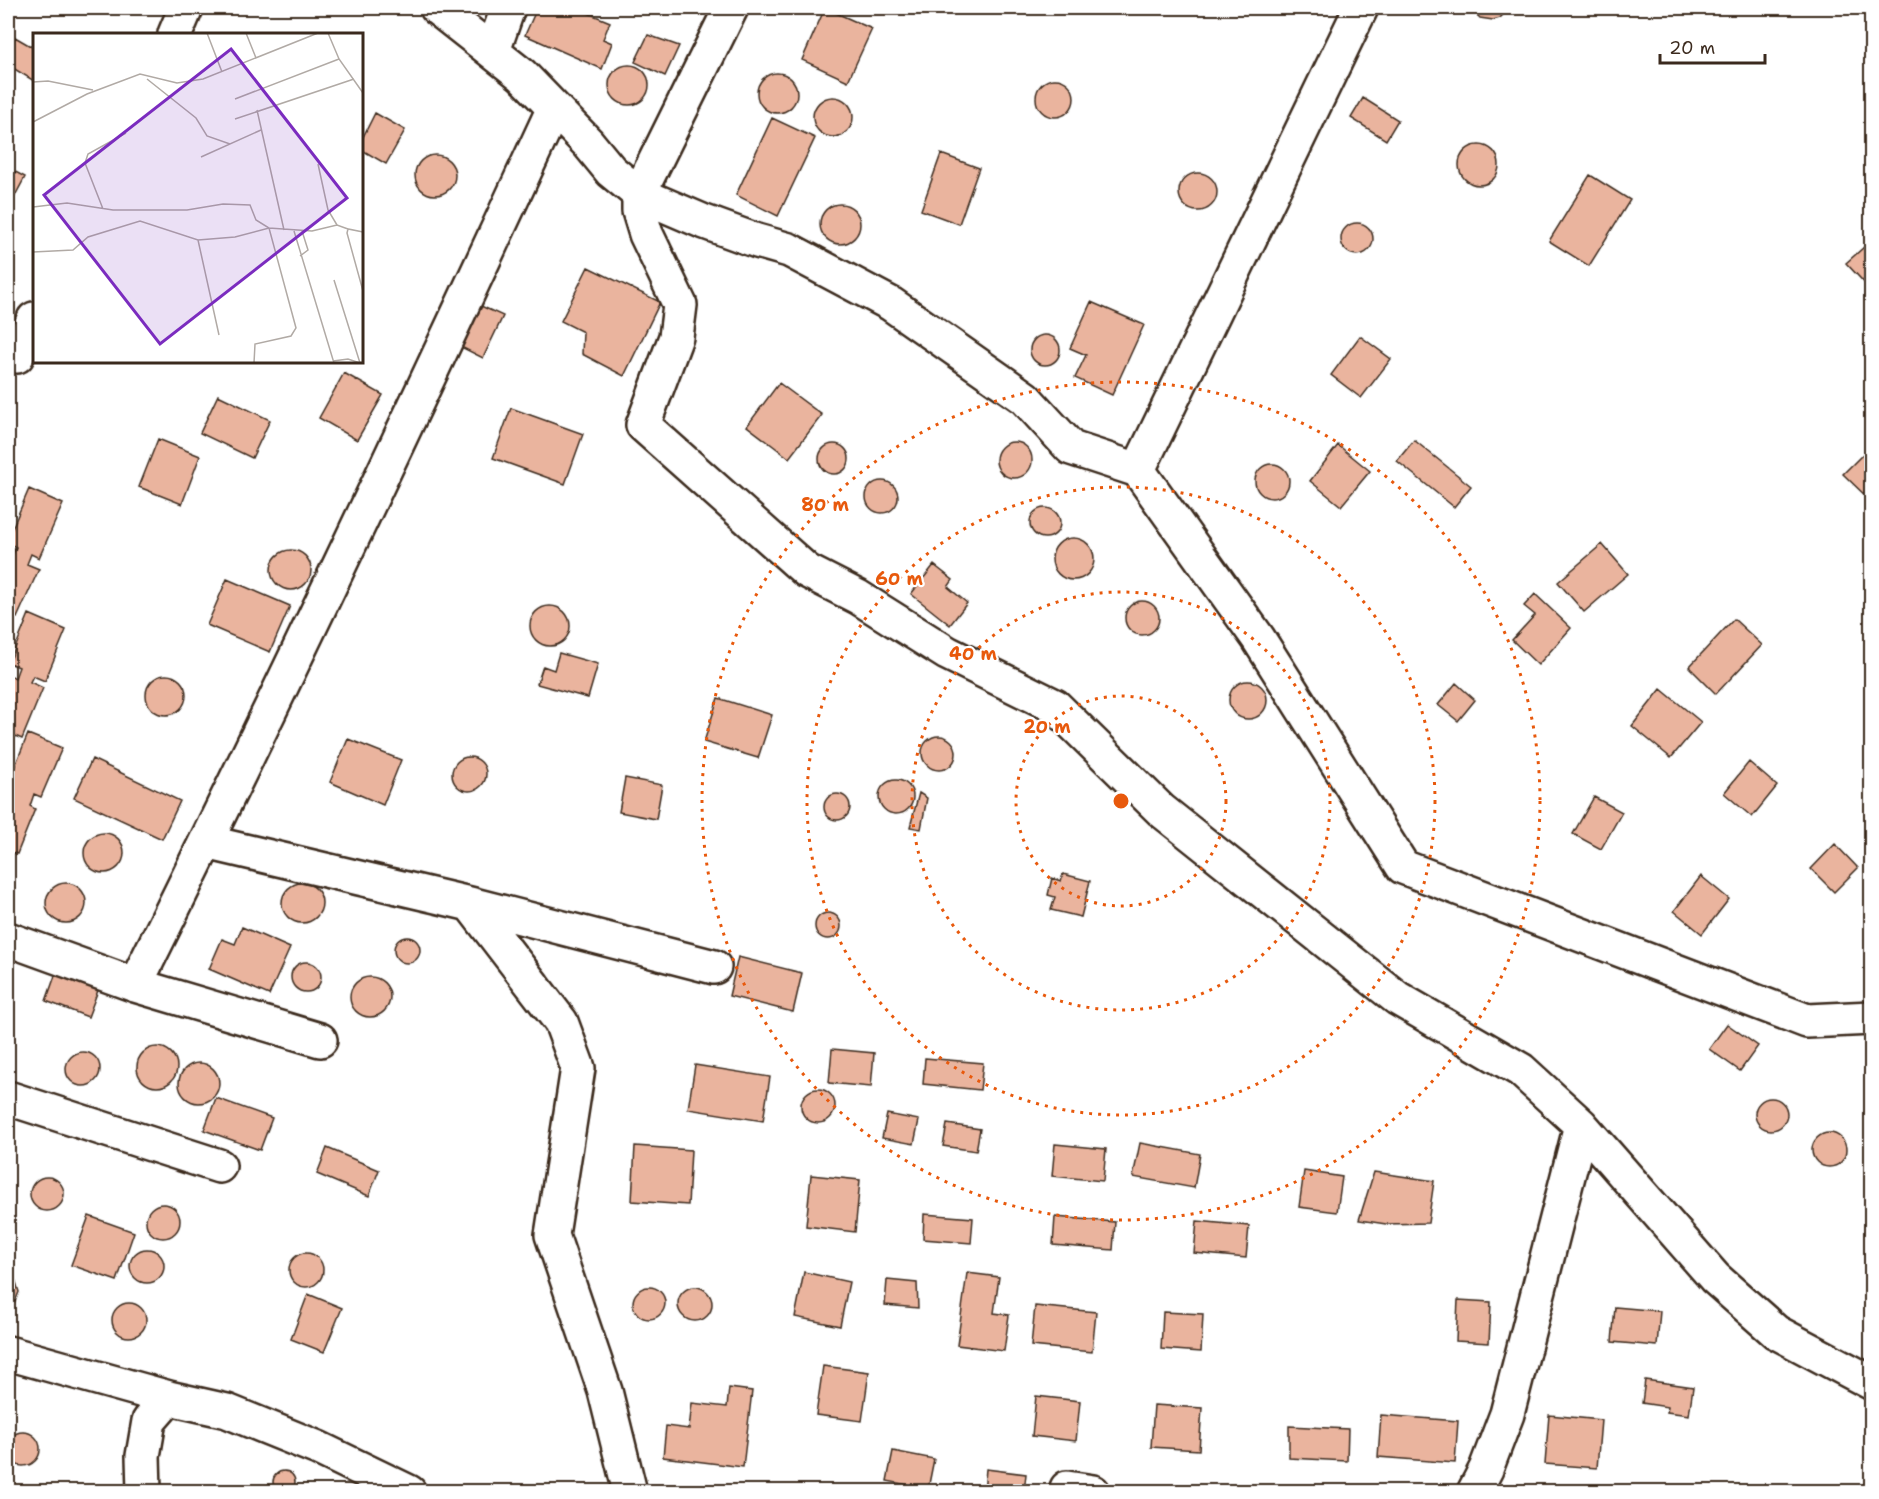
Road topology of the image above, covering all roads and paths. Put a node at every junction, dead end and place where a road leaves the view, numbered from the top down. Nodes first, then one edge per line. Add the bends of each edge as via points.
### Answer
1 (186, 8) edge
2 (508, 8) edge
3 (731, 8) edge
4 (1361, 8) edge
5 (444, 10) edge
6 (175, 33) edge
7 (493, 51) junction
8 (554, 108) junction
9 (639, 194) junction
10 (33, 321) edge
11 (16, 356) dead end
12 (1138, 470) junction
13 (206, 842) junction
14 (470, 904) junction
15 (8, 939) edge
16 (714, 967) dead end
17 (135, 985) junction
18 (1872, 1018) edge
19 (320, 1040) dead end
20 (8, 1098) edge
21 (1581, 1125) junction
22 (219, 1166) dead end
23 (8, 1353) edge
24 (1872, 1383) edge
25 (169, 1398) junction
26 (144, 1491) edge
27 (409, 1491) edge
28 (630, 1491) edge
29 (1474, 1491) edge

1 - 6 street
2 - 7 street
3 - 9 street
4 - 12 street
5 - 7 street
7 - 8 street
8 - 9 street via 611,171
8 - 13 street
9 - 12 street via 702,221 789,250 881,299 1025,398 1071,448
9 - 21 street via 646,234 680,305 676,337 643,425 807,571 858,597 947,653 1055,706 1161,810 1398,998 1521,1070
10 - 11 street
12 - 18 street via 1258,638 1403,867 1807,1021
13 - 14 street
13 - 17 street
14 - 16 street
14 - 28 street via 561,1022 578,1068 552,1235 605,1391
15 - 17 street
17 - 19 street
20 - 22 street
21 - 24 street via 1715,1278 1776,1332
21 - 29 street via 1507,1414
23 - 25 street
25 - 26 street via 149,1421 143,1456
25 - 27 street via 227,1411

